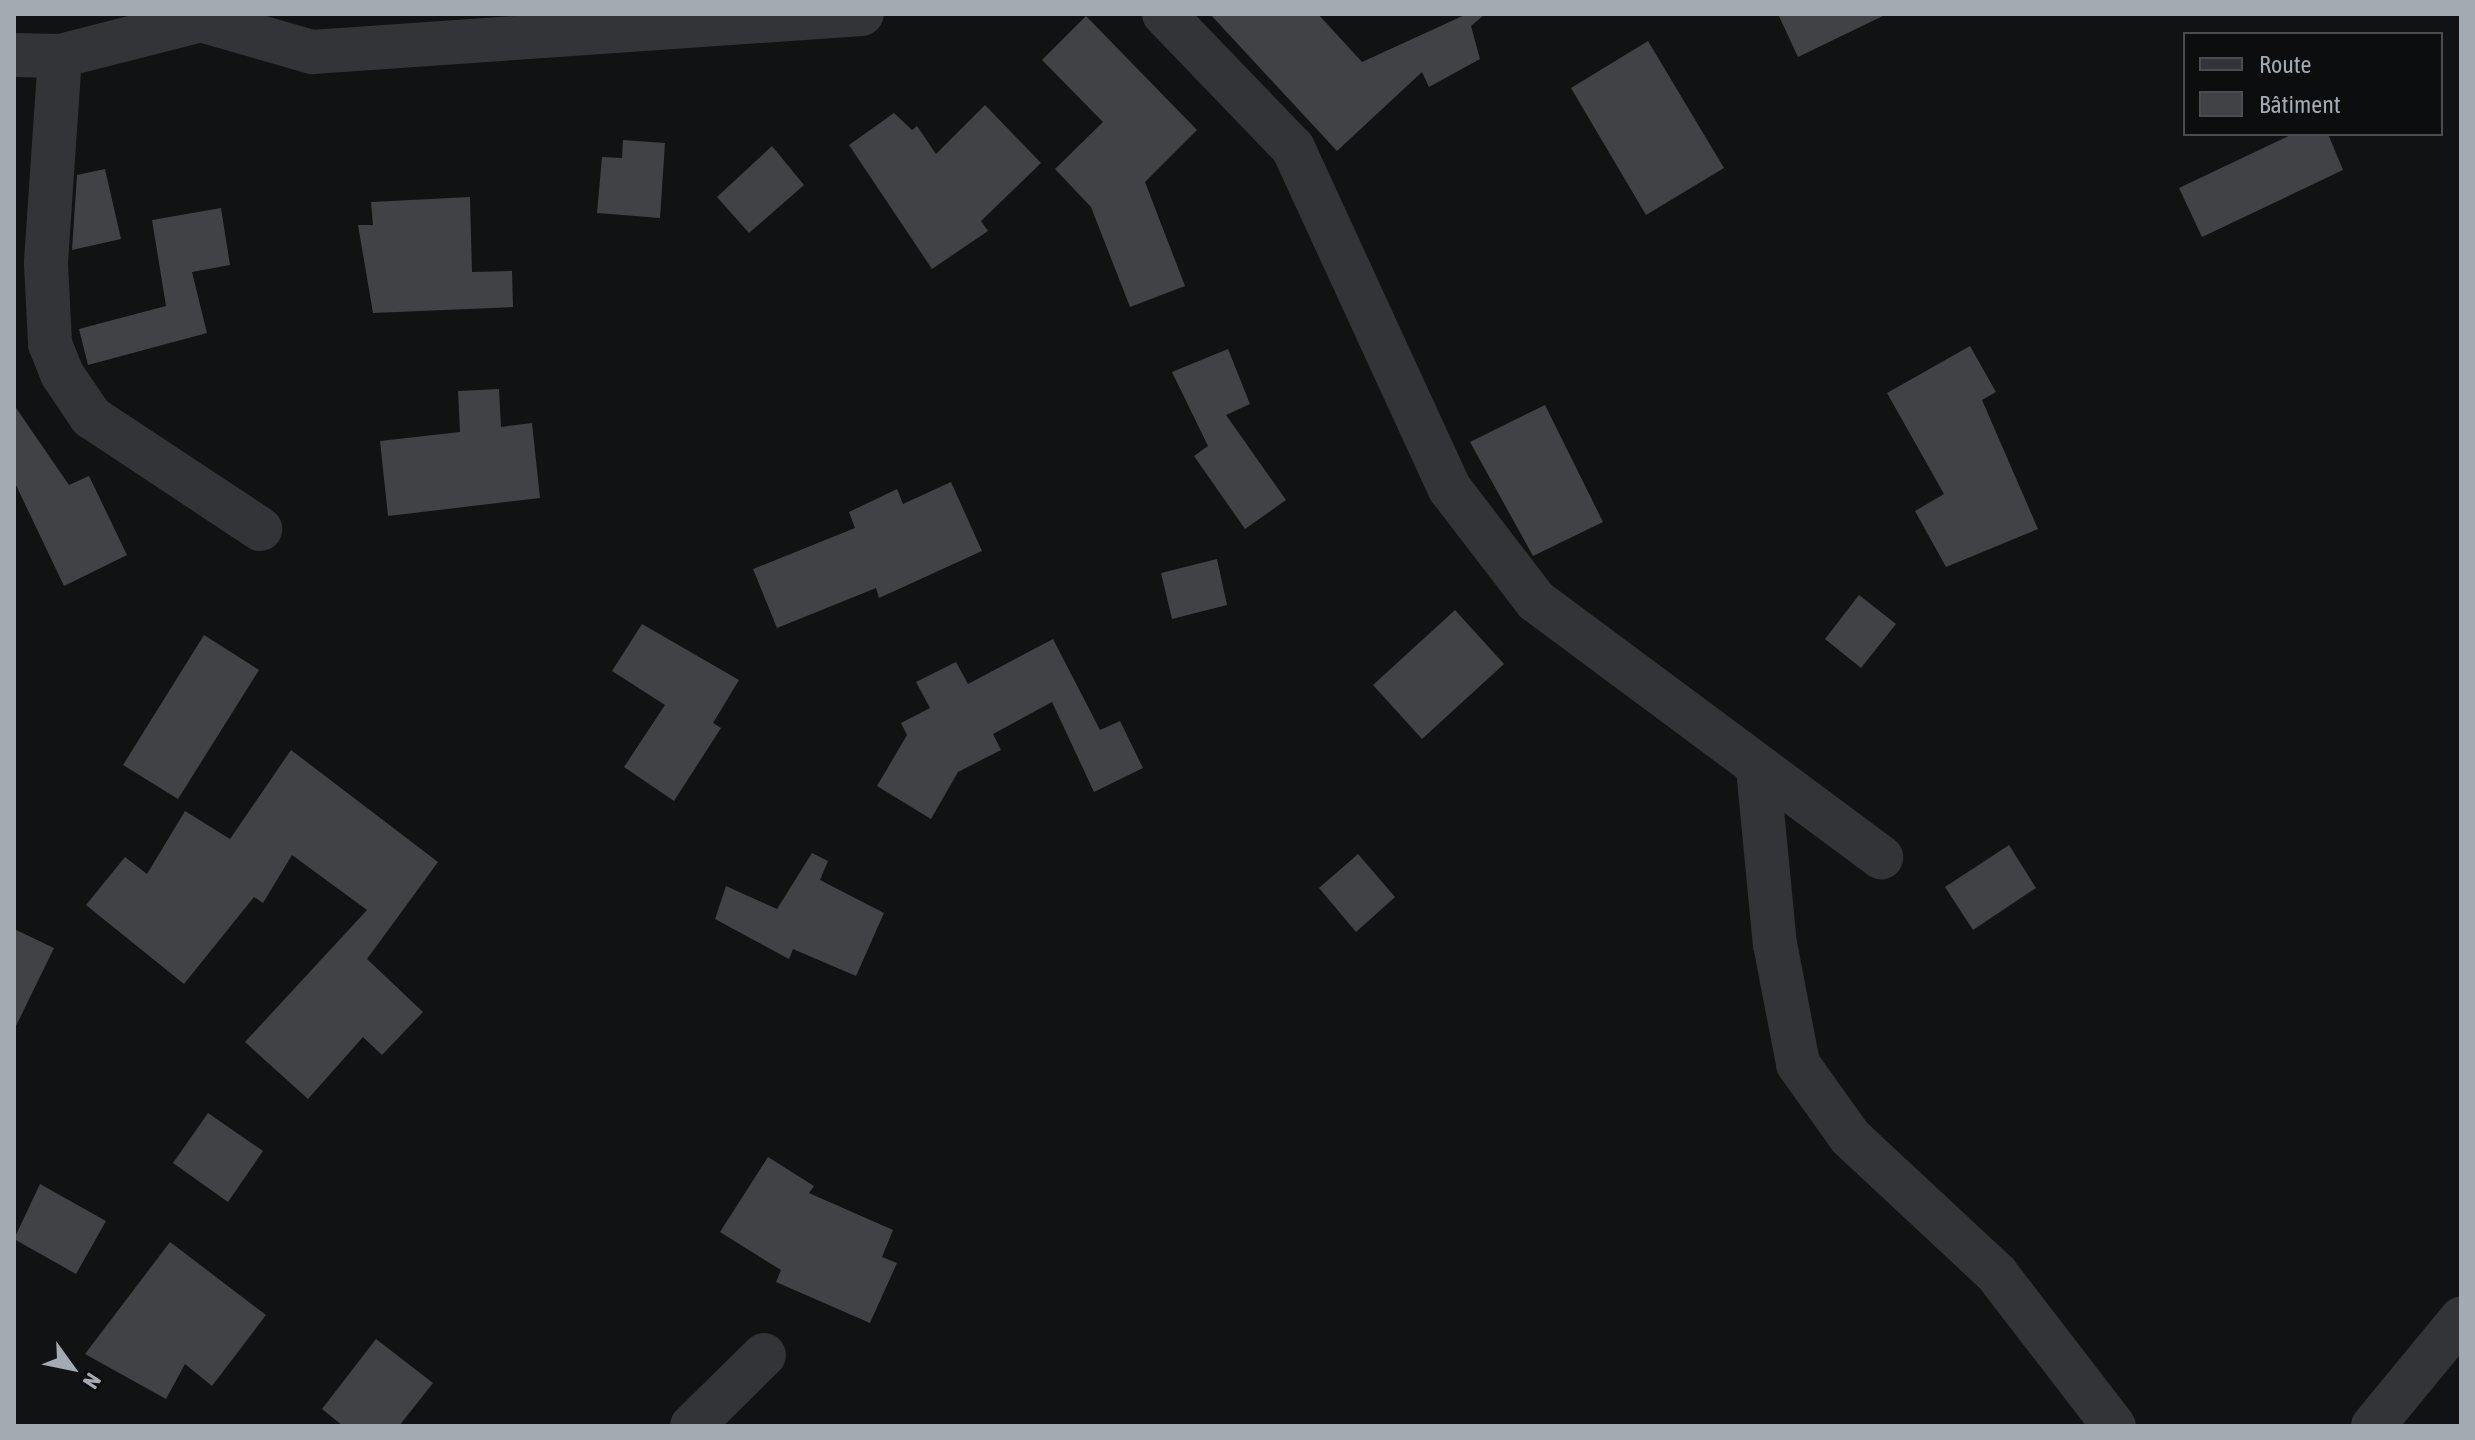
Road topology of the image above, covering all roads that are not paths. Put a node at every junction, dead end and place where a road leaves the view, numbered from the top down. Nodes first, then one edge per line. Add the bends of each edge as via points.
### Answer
1 (862, 14) edge
2 (1164, 14) edge
3 (204, 17) edge
4 (14, 55) edge
5 (60, 56) junction
6 (260, 529) dead end
7 (1758, 769) junction
8 (1881, 857) dead end
9 (2461, 1319) edge
10 (764, 1355) dead end
11 (692, 1426) edge
12 (2114, 1426) edge
13 (2373, 1426) edge

1 - 3 street via 312,52
2 - 7 street via 1293,148 1450,489 1536,601
3 - 5 street
4 - 5 street
5 - 6 street via 46,264 50,344 62,374 91,417 113,435
7 - 8 street
7 - 12 street via 1775,944 1798,1064 1850,1137 1996,1273
9 - 13 street
10 - 11 street

